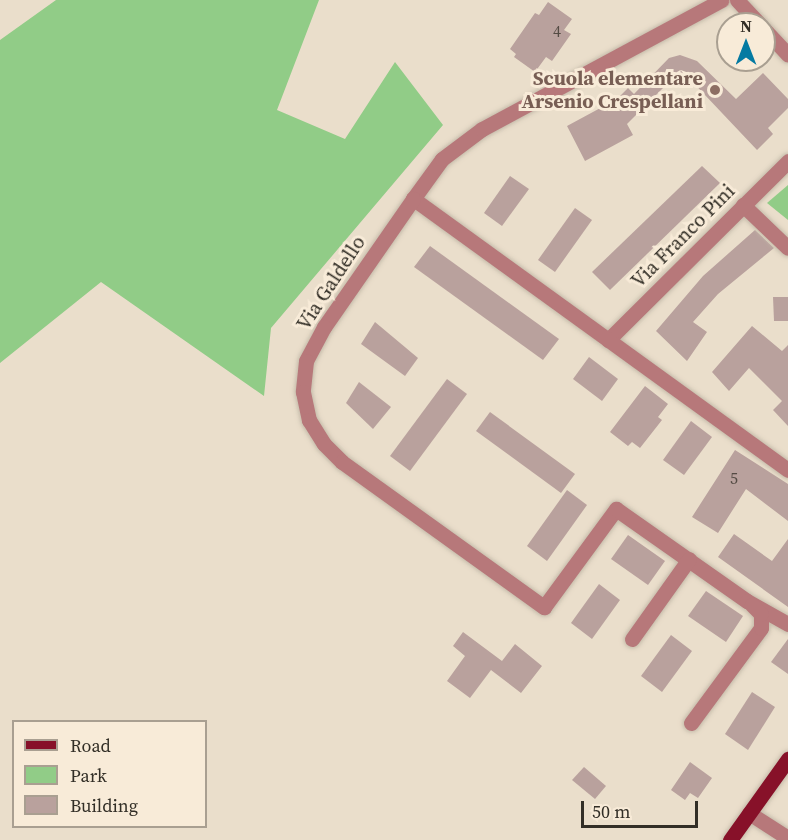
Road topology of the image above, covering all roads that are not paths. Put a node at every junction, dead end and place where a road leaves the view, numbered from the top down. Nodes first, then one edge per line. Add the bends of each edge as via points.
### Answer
1 (722, 0) edge
2 (737, 0) edge
3 (748, 12) edge
4 (776, 42) edge
5 (788, 55) edge
6 (788, 161) edge
7 (413, 199) junction
8 (743, 205) junction
9 (788, 248) edge
10 (608, 340) junction
11 (788, 470) edge
12 (689, 560) junction
13 (747, 600) junction
14 (788, 624) edge
15 (632, 639) dead end
16 (691, 723) dead end
17 (788, 759) edge
18 (749, 813) junction
19 (788, 838) edge
20 (730, 840) edge

1 - 7 street via 482,129 442,159
2 - 3 street
4 - 5 street
6 - 8 street, Via Franco Pini
7 - 10 street
7 - 12 street, Via Galdello via 324,327 306,361 305,401 309,420 324,444 342,462 544,607 616,509
8 - 9 street
8 - 10 street, Via Franco Pini
10 - 11 street
12 - 13 street, Via Galdello
12 - 15 street
13 - 14 street, Via Galdello
13 - 16 street, Via Galdello via 761,614 761,628
17 - 18 main road
18 - 19 street
18 - 20 main road

